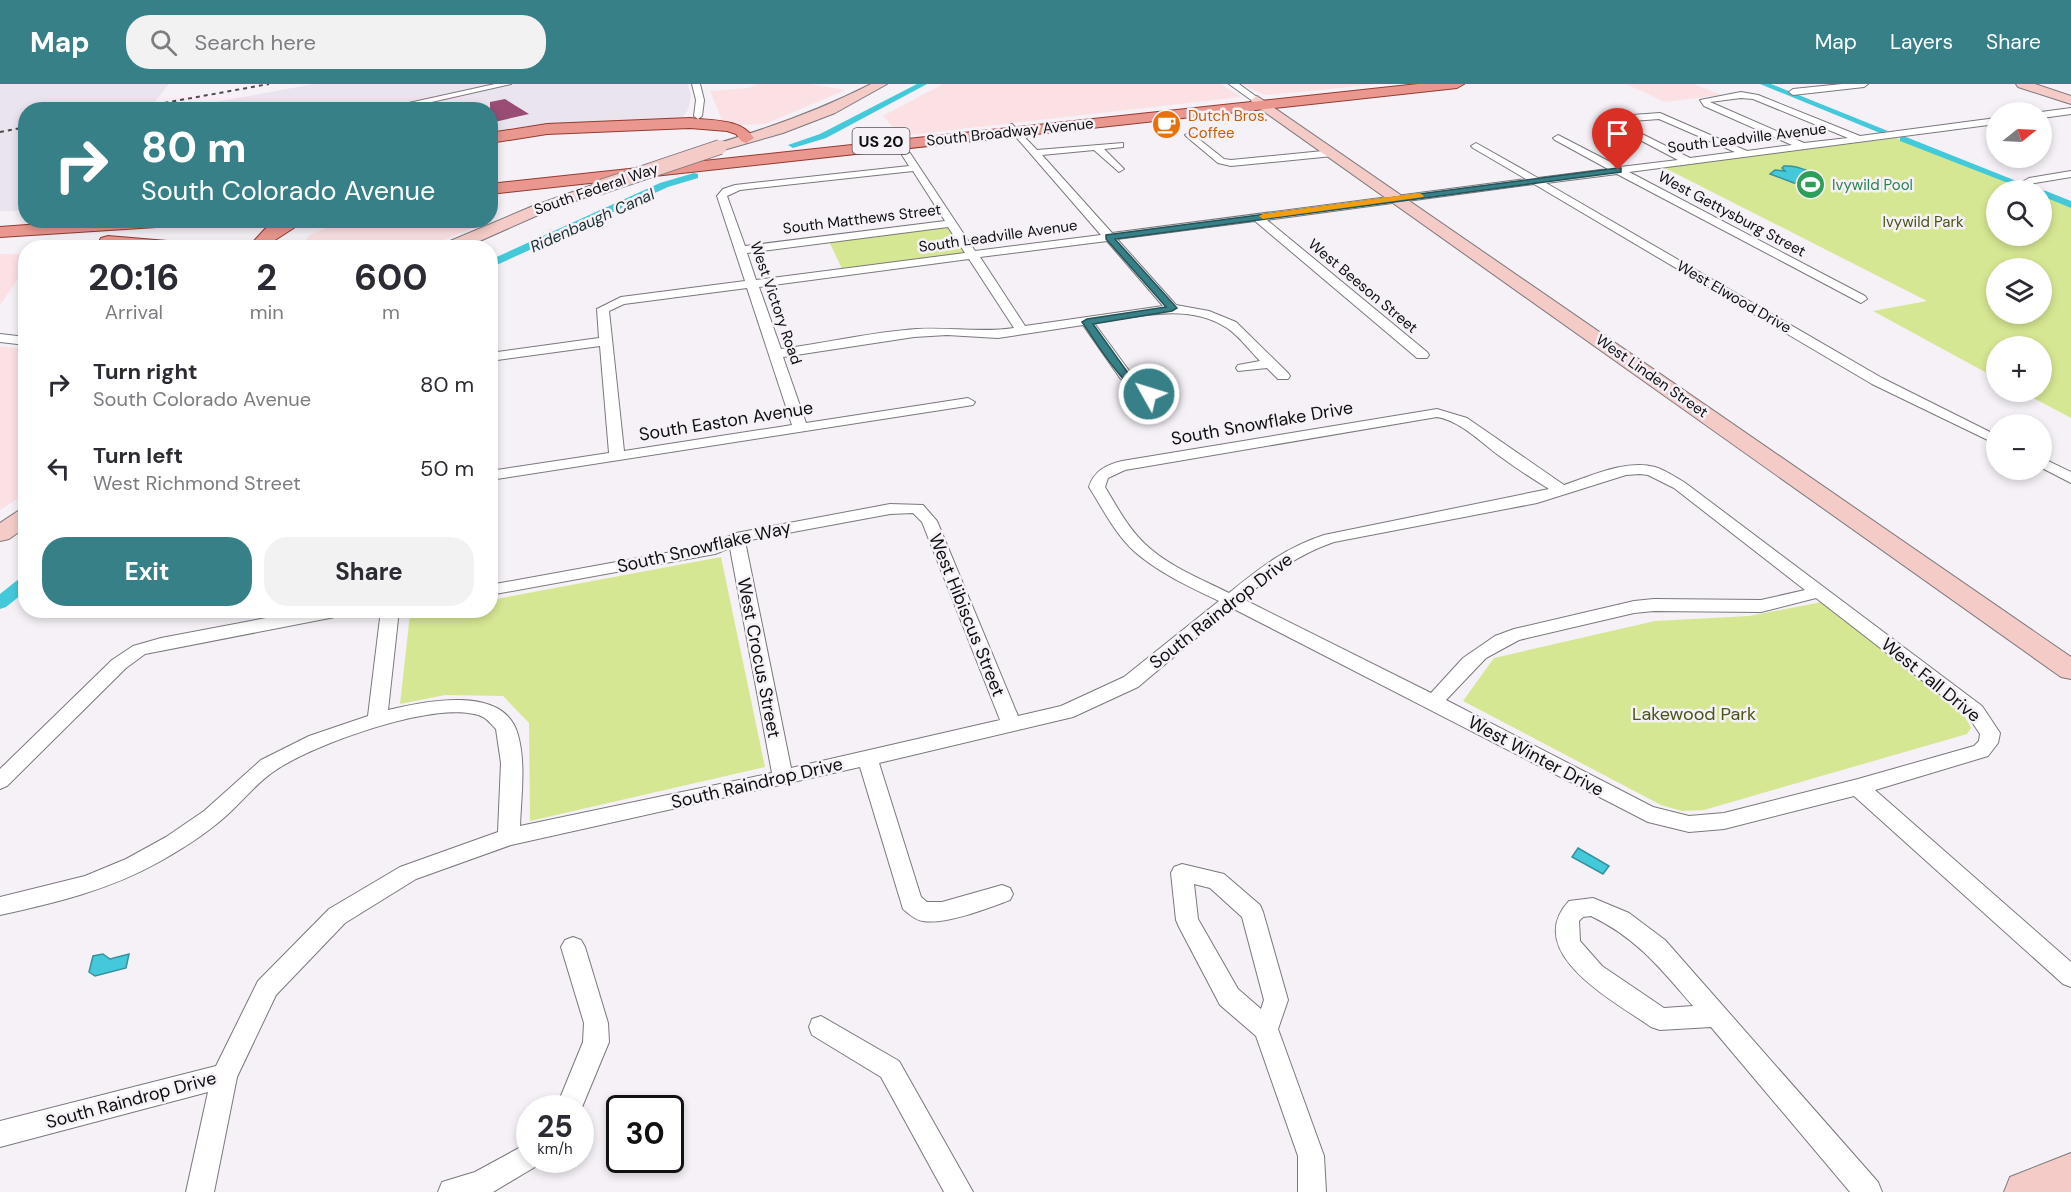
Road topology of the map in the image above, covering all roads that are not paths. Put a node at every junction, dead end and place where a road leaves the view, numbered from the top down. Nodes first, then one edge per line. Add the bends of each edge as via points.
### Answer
1 (507, 84) edge
2 (696, 84) edge
3 (881, 84) edge
4 (1233, 84) edge
5 (1406, 84) edge
6 (1457, 84) edge
7 (1864, 84) edge
8 (2022, 84) edge
9 (1793, 92) dead end
10 (2071, 100) edge
11 (420, 102) edge
12 (1261, 102) junction
13 (2071, 111) edge
14 (2052, 114) edge
15 (698, 116) dead end
16 (1986, 122) edge
17 (1015, 129) junction
18 (1190, 135) dead end
19 (746, 138) junction
20 (1558, 138) dead end
21 (1860, 138) junction
22 (498, 140) edge
23 (1120, 145) dead end
24 (1476, 146) dead end
25 (1802, 146) junction
26 (1096, 148) junction
27 (719, 152) junction
28 (1035, 153) junction
29 (1333, 153) junction
30 (1744, 153) junction
31 (907, 154) dead end
32 (1688, 161) junction
33 (916, 168) junction
34 (1119, 169) dead end
35 (1618, 170) junction
36 (2071, 174) edge
37 (498, 176) edge
38 (2029, 180) dead end
39 (1534, 181) junction
40 (498, 188) edge
41 (1401, 198) junction
42 (1257, 217) junction
43 (952, 223) junction
44 (18, 224) edge
45 (0, 225) edge
46 (498, 227) edge
47 (63, 228) edge
48 (281, 228) edge
49 (495, 228) edge
50 (0, 232) edge
51 (1109, 237) junction
52 (0, 239) edge
53 (32, 240) edge
54 (264, 240) edge
55 (467, 240) edge
56 (740, 250) junction
57 (972, 255) junction
58 (752, 284) junction
59 (1861, 299) dead end
60 (1172, 308) junction
61 (1087, 322) junction
62 (1022, 331) junction
63 (0, 338) edge
64 (18, 340) edge
65 (605, 341) junction
66 (776, 354) junction
67 (1422, 355) dead end
68 (498, 356) edge
69 (1270, 363) junction
70 (1243, 368) dead end
71 (1283, 376) dead end
72 (1149, 394) dead end
73 (968, 402) dead end
74 (801, 429) junction
75 (1986, 435) edge
76 (617, 458) junction
77 (2052, 468) edge
78 (498, 475) edge
79 (2071, 478) edge
80 (1563, 491) junction
81 (917, 508) joint
82 (18, 522) edge
83 (0, 534) edge
84 (736, 538) junction
85 (498, 589) edge
86 (1820, 592) junction
87 (1231, 601) junction
88 (298, 618) edge
89 (389, 618) edge
90 (2071, 670) edge
91 (1434, 702) junction
92 (377, 719) junction
93 (1012, 725) junction
94 (867, 758) junction
95 (783, 778) junction
96 (0, 781) edge
97 (1858, 787) junction
98 (509, 837) junction
99 (1002, 894) dead end
100 (0, 906) edge
101 (573, 947) dead end
102 (2071, 976) edge
103 (1718, 1016) junction
104 (821, 1028) dead end
105 (1266, 1029) junction
106 (224, 1076) junction
107 (574, 1095) edge
108 (0, 1134) edge
109 (516, 1163) edge
110 (2071, 1173) edge
111 (200, 1192) edge
112 (452, 1192) edge
113 (959, 1192) edge
114 (1312, 1192) edge
115 (1868, 1192) edge
116 (2025, 1192) edge

1 - 11 street
2 - 15 street
3 - 19 street, South Federal Way via 778,130
4 - 12 street, West Linden Street
5 - 12 main road, South Broadway Avenue / US 20
6 - 12 main road, South Broadway Avenue / US 20
7 - 9 street
8 - 10 street
12 - 17 main road, South Broadway Avenue / US 20
12 - 29 street, West Linden Street
13 - 14 street
16 - 21 street, South Leadville Avenue
17 - 27 main road, South Broadway Avenue / US 20
17 - 28 street
17 - 40 main road, South Broadway Avenue / US 20
18 - 29 street via 1221,161 1231,164
19 - 22 main road via 688,127 535,134
19 - 27 street, South Federal Way
20 - 35 street, West Gettysburg Street
21 - 25 street, South Leadville Avenue
21 - 25 street via 1760,98 1745,95 1704,102
23 - 26 street
24 - 39 street, West Elwood Drive
25 - 30 street, South Leadville Avenue
26 - 28 street
26 - 34 street
27 - 37 main road, South Broadway Avenue / US 20
27 - 46 street, South Federal Way, bridge via 598,188
28 - 51 street
29 - 41 street, West Linden Street
30 - 32 street, South Leadville Avenue
30 - 32 street via 1660,116 1618,118 1611,122
31 - 33 street
32 - 35 street, South Leadville Avenue
33 - 43 street
33 - 56 street, West Victory Road via 727,191 722,196
35 - 39 street, South Leadville Avenue
35 - 59 street, West Gettysburg Street
36 - 38 street
39 - 41 street, South Leadville Avenue
39 - 75 street, West Elwood Drive via 1877,381
41 - 42 street, South Leadville Avenue
41 - 90 street, West Linden Street
42 - 51 street, South Leadville Avenue
42 - 67 street, West Beeson Street
43 - 56 street, South Matthews Street
43 - 57 street
44 - 45 main road
47 - 50 main road
48 - 54 main road
49 - 55 street, South Federal Way, bridge
51 - 57 street, South Leadville Avenue
51 - 60 street
52 - 53 main road
56 - 58 street, West Victory Road
57 - 58 street, South Leadville Avenue
57 - 62 street
58 - 65 street, South Leadville Avenue via 610,304 603,309
58 - 66 street, West Victory Road
60 - 61 street
60 - 69 street via 1232,325
61 - 62 street
61 - 72 street via 1125,375
62 - 66 street via 914,333
63 - 64 street
65 - 68 street
65 - 76 street
66 - 74 street, West Victory Road
69 - 70 street
69 - 71 street
73 - 74 street, South Easton Avenue
74 - 76 street, South Easton Avenue
76 - 78 street, South Easton Avenue
77 - 79 street
80 - 86 street, West Fall Drive via 1624,471 1640,469 1666,476
80 - 87 street, South Raindrop Drive via 1330,538 1280,561
80 - 87 street, South Snowflake Drive via 1472,426 1437,413 1122,466 1103,474 1097,487 1140,548 1174,572
81 - 84 street, South Snowflake Way via 890,509
81 - 93 street, West Hibiscus Street via 929,521
82 - 83 street
84 - 85 street, South Snowflake Way via 715,549
84 - 95 street, West Crocus Street
86 - 91 street via 1761,606 1634,607 1514,635 1481,651
86 - 97 street, West Fall Drive via 1976,711 1990,733 1981,751
87 - 91 street, West Winter Drive
87 - 93 street, South Raindrop Drive via 1131,682 1066,712
88 - 96 street via 139,650 118,664
89 - 92 street
91 - 97 street, West Winter Drive via 1648,814 1689,824 1724,821
92 - 98 street via 448,705 485,709 504,723 511,741
92 - 100 street via 300,746 268,765 211,816 133,866 77,886
93 - 94 street, South Raindrop Drive
94 - 95 street, South Raindrop Drive
94 - 99 street via 911,902 923,912 942,911
95 - 98 street, South Raindrop Drive
97 - 102 street
98 - 106 street, South Raindrop Drive via 408,873 337,916 267,988
101 - 107 street via 596,1023 596,1042
103 - 103 street via 1657,947 1622,920 1593,907 1577,908 1568,918 1568,943 1577,957 1659,1019
103 - 115 street
104 - 113 street via 891,1069
105 - 105 street via 1276,1000 1252,912 1216,880 1182,873 1187,920 1229,997
105 - 114 street via 1311,1156
106 - 108 street, South Raindrop Drive
106 - 111 street
109 - 112 street via 480,1184
110 - 116 street

